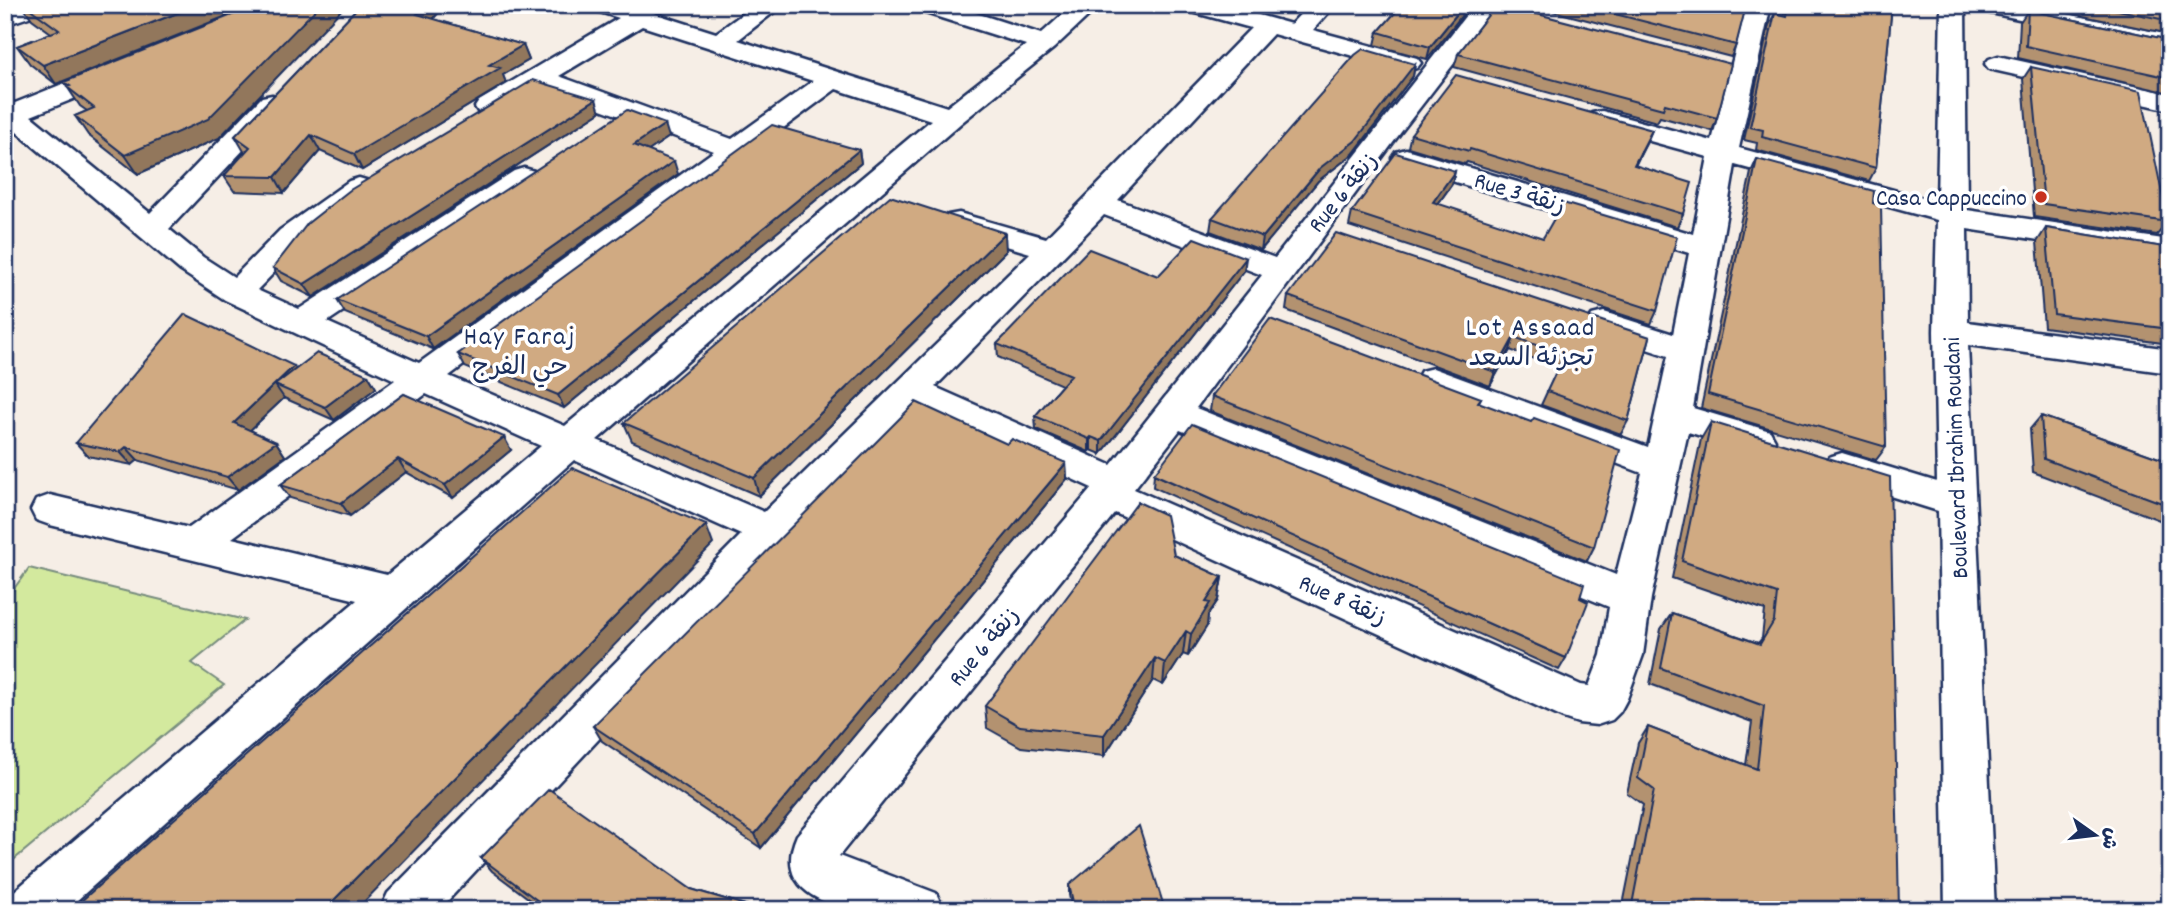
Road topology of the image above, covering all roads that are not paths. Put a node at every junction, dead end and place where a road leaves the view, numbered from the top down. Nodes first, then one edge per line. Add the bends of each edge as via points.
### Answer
1 (41, 5) edge
2 (603, 5) edge
3 (771, 5) edge
4 (925, 5) edge
5 (1087, 5) edge
6 (1194, 5) edge
7 (1323, 5) edge
8 (1953, 5) edge
9 (1986, 5) edge
10 (1752, 6) edge
11 (1497, 8) edge
12 (639, 17) junction
13 (5, 18) edge
14 (1282, 29) junction
15 (718, 43) junction
16 (1045, 43) junction
17 (2170, 43) edge
18 (142, 62) edge
19 (1998, 64) dead end
20 (1446, 74) junction
21 (538, 77) junction
22 (831, 80) junction
23 (291, 83) edge
24 (2170, 102) edge
25 (9, 110) edge
26 (628, 110) junction
27 (1578, 112) edge
28 (951, 117) junction
29 (470, 119) edge
30 (593, 133) edge
31 (734, 149) junction
32 (1376, 149) junction
33 (1723, 154) junction
34 (546, 163) edge
35 (380, 174) edge
36 (1099, 203) junction
37 (927, 212) edge
38 (1952, 216) junction
39 (152, 229) junction
40 (1704, 247) junction
41 (1052, 250) junction
42 (2170, 250) edge
43 (1281, 271) junction
44 (236, 293) junction
45 (1570, 312) edge
46 (300, 324) junction
47 (1951, 331) junction
48 (1686, 350) junction
49 (2170, 361) edge
50 (1405, 370) edge
51 (421, 378) junction
52 (912, 391) junction
53 (1173, 413) junction
54 (1674, 415) junction
55 (569, 444) junction
56 (1661, 466) junction
57 (1113, 489) junction
58 (1956, 502) junction
59 (50, 510) dead end
60 (769, 531) junction
61 (194, 545) junction
62 (394, 593) junction
63 (1632, 598) junction
64 (29, 910) edge
65 (405, 910) edge
66 (919, 910) edge
67 (1970, 910) edge

1 - 13 street
2 - 12 street
3 - 15 street
4 - 16 street
5 - 16 street
6 - 14 street
7 - 14 street
8 - 38 street, Boulevard Ibrahim Roudani
9 - 17 street
10 - 33 street via 1729,68
11 - 20 street, Rue 6 زنقة
12 - 15 street
12 - 21 street
14 - 20 street
14 - 36 street
15 - 22 street
16 - 28 street
18 - 25 street
19 - 24 street
20 - 32 street, Rue 6 زنقة
21 - 26 street
21 - 29 street
22 - 28 street
22 - 31 street
23 - 39 street
25 - 39 street
26 - 30 street
26 - 31 street
27 - 33 street
28 - 55 street via 877,197
31 - 51 street
32 - 40 street, Rue 3 زنقة
32 - 43 street, Rue 6 زنقة via 1326,230
33 - 38 street
33 - 40 street
34 - 46 street
35 - 44 street via 291,237
36 - 41 street
36 - 43 street
37 - 41 street
38 - 42 street
38 - 47 street, Boulevard Ibrahim Roudani
39 - 44 street via 192,264
40 - 48 street
41 - 52 street
43 - 53 street, Rue 6 زنقة via 1265,317
44 - 46 street
45 - 48 street
46 - 51 street
47 - 49 street
47 - 58 street, Boulevard Ibrahim Roudani
48 - 54 street
50 - 56 street
51 - 55 street
51 - 61 street
52 - 57 street, Rue 8 زنقة
52 - 60 street
53 - 57 street, Rue 6 زنقة
53 - 63 street
54 - 56 street
54 - 58 street
55 - 60 street
55 - 62 street
56 - 63 street
57 - 63 street, Rue 8 زنقة via 1577,704 1597,706 1605,699 1622,654
57 - 66 street, Rue 6 زنقة via 814,851 814,866 829,878
58 - 67 street, Boulevard Ibrahim Roudani
59 - 61 street
60 - 65 street
61 - 62 street
62 - 64 street

